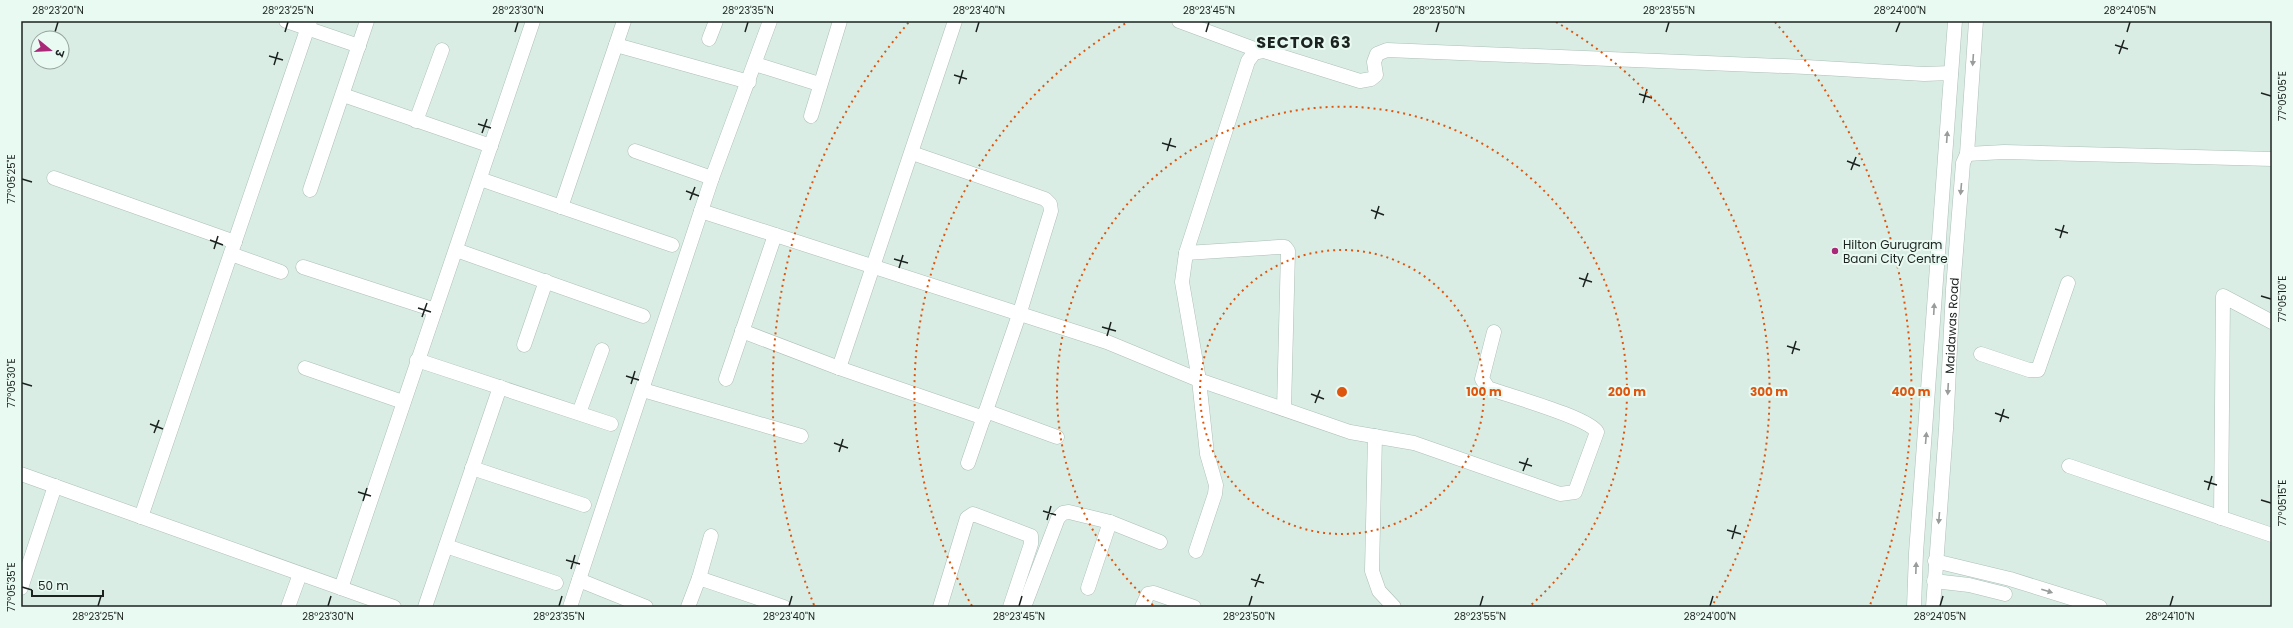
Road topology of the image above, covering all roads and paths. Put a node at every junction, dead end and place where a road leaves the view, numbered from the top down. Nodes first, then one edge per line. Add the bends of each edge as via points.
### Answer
1 (286, 21) edge
2 (367, 21) edge
3 (533, 21) edge
4 (624, 21) edge
5 (716, 21) edge
6 (770, 21) edge
7 (840, 21) edge
8 (955, 21) edge
9 (1179, 21) edge
10 (1955, 21) edge
11 (1976, 21) edge
12 (309, 25) edge
13 (710, 40) dead end
14 (616, 45) junction
15 (359, 46) junction
16 (442, 50) dead end
17 (1260, 51) junction
18 (755, 64) junction
19 (1951, 73) junction
20 (749, 82) junction
21 (819, 84) junction
22 (343, 95) junction
23 (811, 116) dead end
24 (416, 120) junction
25 (491, 146) junction
26 (635, 151) dead end
27 (912, 153) junction
28 (1967, 154) junction
29 (2272, 160) edge
30 (54, 178) dead end
31 (712, 178) junction
32 (480, 179) junction
33 (310, 190) dead end
34 (561, 207) junction
35 (701, 211) junction
36 (776, 235) junction
37 (672, 245) dead end
38 (233, 248) junction
39 (456, 250) junction
40 (1186, 252) junction
41 (872, 266) junction
42 (303, 267) dead end
43 (281, 272) dead end
44 (546, 281) junction
45 (2068, 283) dead end
46 (1953, 290) junction
47 (1935, 291) junction
48 (435, 310) junction
49 (1020, 312) junction
50 (643, 316) dead end
51 (2272, 322) edge
52 (742, 331) junction
53 (1494, 332) dead end
54 (524, 345) dead end
55 (602, 350) dead end
56 (1981, 354) dead end
57 (417, 360) junction
58 (305, 368) dead end
59 (839, 368) junction
60 (726, 379) dead end
61 (1199, 380) junction
62 (500, 387) junction
63 (642, 390) junction
64 (403, 402) junction
65 (1284, 410) junction
66 (579, 413) junction
67 (985, 414) junction
68 (611, 424) dead end
69 (800, 436) dead end
70 (1375, 436) junction
71 (1057, 437) dead end
72 (968, 463) dead end
73 (2069, 466) dead end
74 (472, 468) junction
75 (21, 474) edge
76 (55, 486) junction
77 (584, 505) dead end
78 (141, 517) junction
79 (2221, 518) junction
80 (1110, 522) junction
81 (2272, 535) edge
82 (711, 536) dead end
83 (1160, 542) dead end
84 (446, 546) junction
85 (1196, 551) dead end
86 (1935, 561) junction
87 (300, 574) junction
88 (699, 578) junction
89 (2010, 579) junction
90 (579, 580) junction
91 (1934, 581) junction
92 (556, 583) dead end
93 (21, 588) edge
94 (341, 588) junction
95 (1088, 588) dead end
96 (2004, 601) edge
97 (288, 607) edge
98 (394, 607) edge
99 (425, 607) edge
100 (570, 607) edge
101 (646, 607) edge
102 (688, 607) edge
103 (784, 607) edge
104 (940, 607) edge
105 (1010, 607) edge
106 (1024, 607) edge
107 (1142, 607) edge
108 (1194, 607) edge
109 (1394, 607) edge
110 (1914, 607) edge
111 (1933, 607) edge
112 (2100, 607) edge

1 - 12 street
2 - 15 street
3 - 25 street
4 - 14 street
5 - 13 street
6 - 18 street
7 - 21 street
8 - 27 street
9 - 17 street
10 - 19 street, Maidawas Road
11 -> 28 street, Maidawas Road
12 - 15 street
12 - 38 street
14 - 20 street
14 - 34 street
15 - 22 street
16 - 24 street
17 - 19 street via 1360,81 1376,75 1374,62 1377,54 1387,50 1924,74
17 - 40 street via 1251,55 1248,61
18 - 20 street
18 - 21 street
47 -> 19 street, Maidawas Road
20 - 31 street
21 - 23 street
22 - 24 street
22 - 33 street
24 - 25 street
25 - 32 street
26 - 31 street
27 - 41 street
27 - 49 street via 1045,199 1050,204 1051,211
28 - 29 street via 2004,152
28 -> 46 street, Maidawas Road via 1964,163
30 - 38 street
31 - 35 street
32 - 34 street
32 - 39 street
34 - 37 street
35 - 36 street
35 - 63 street
36 - 41 street
36 - 52 street
38 - 43 street
38 - 78 street
39 - 44 street
39 - 48 street
40 - 61 street via 1182,282
40 - 65 street via 1279,247 1285,247 1288,251
41 - 49 street
41 - 59 street
42 - 48 street
44 - 50 street
44 - 54 street
45 - 56 street via 2038,370 2029,370
46 - 47 street
46 -> 86 street, Maidawas Road via 1946,429
110 -> 47 street, Maidawas Road
48 - 57 street
49 - 61 street via 1107,342
49 - 67 street
51 - 79 street via 2223,296
52 - 59 street
52 - 60 street
53 - 70 street via 1482,378 1488,388 1574,418 1597,432 1575,492 1568,495 1560,494 1414,443
55 - 66 street
57 - 62 street
57 - 64 street
58 - 64 street
59 - 67 street
61 - 65 street
61 - 85 street via 1207,454 1216,485
62 - 66 street
62 - 74 street
63 - 69 street
63 - 90 street
64 - 94 street
65 - 70 street via 1350,432
66 - 68 street
67 - 71 street
67 - 72 street
70 - 109 street via 1372,571 1379,591
73 - 79 street
74 - 77 street
74 - 84 street
75 - 76 street
76 - 78 street
76 - 93 street
78 - 87 street
79 - 81 street
80 - 83 street
80 - 95 street
80 - 106 street via 1063,513 1058,518
82 - 88 street
84 - 92 street
84 - 99 street
86 - 89 street
86 - 91 street, Maidawas Road
87 - 94 street
87 - 97 street
88 - 102 street
88 - 103 street
89 - 96 street
89 -> 112 street
90 - 100 street
90 - 101 street
91 - 96 street via 1969,585
91 - 111 street, Maidawas Road
94 - 98 street
104 - 105 street via 967,518 973,514 1031,536 1031,544
107 - 108 street via 1148,594 1154,593

